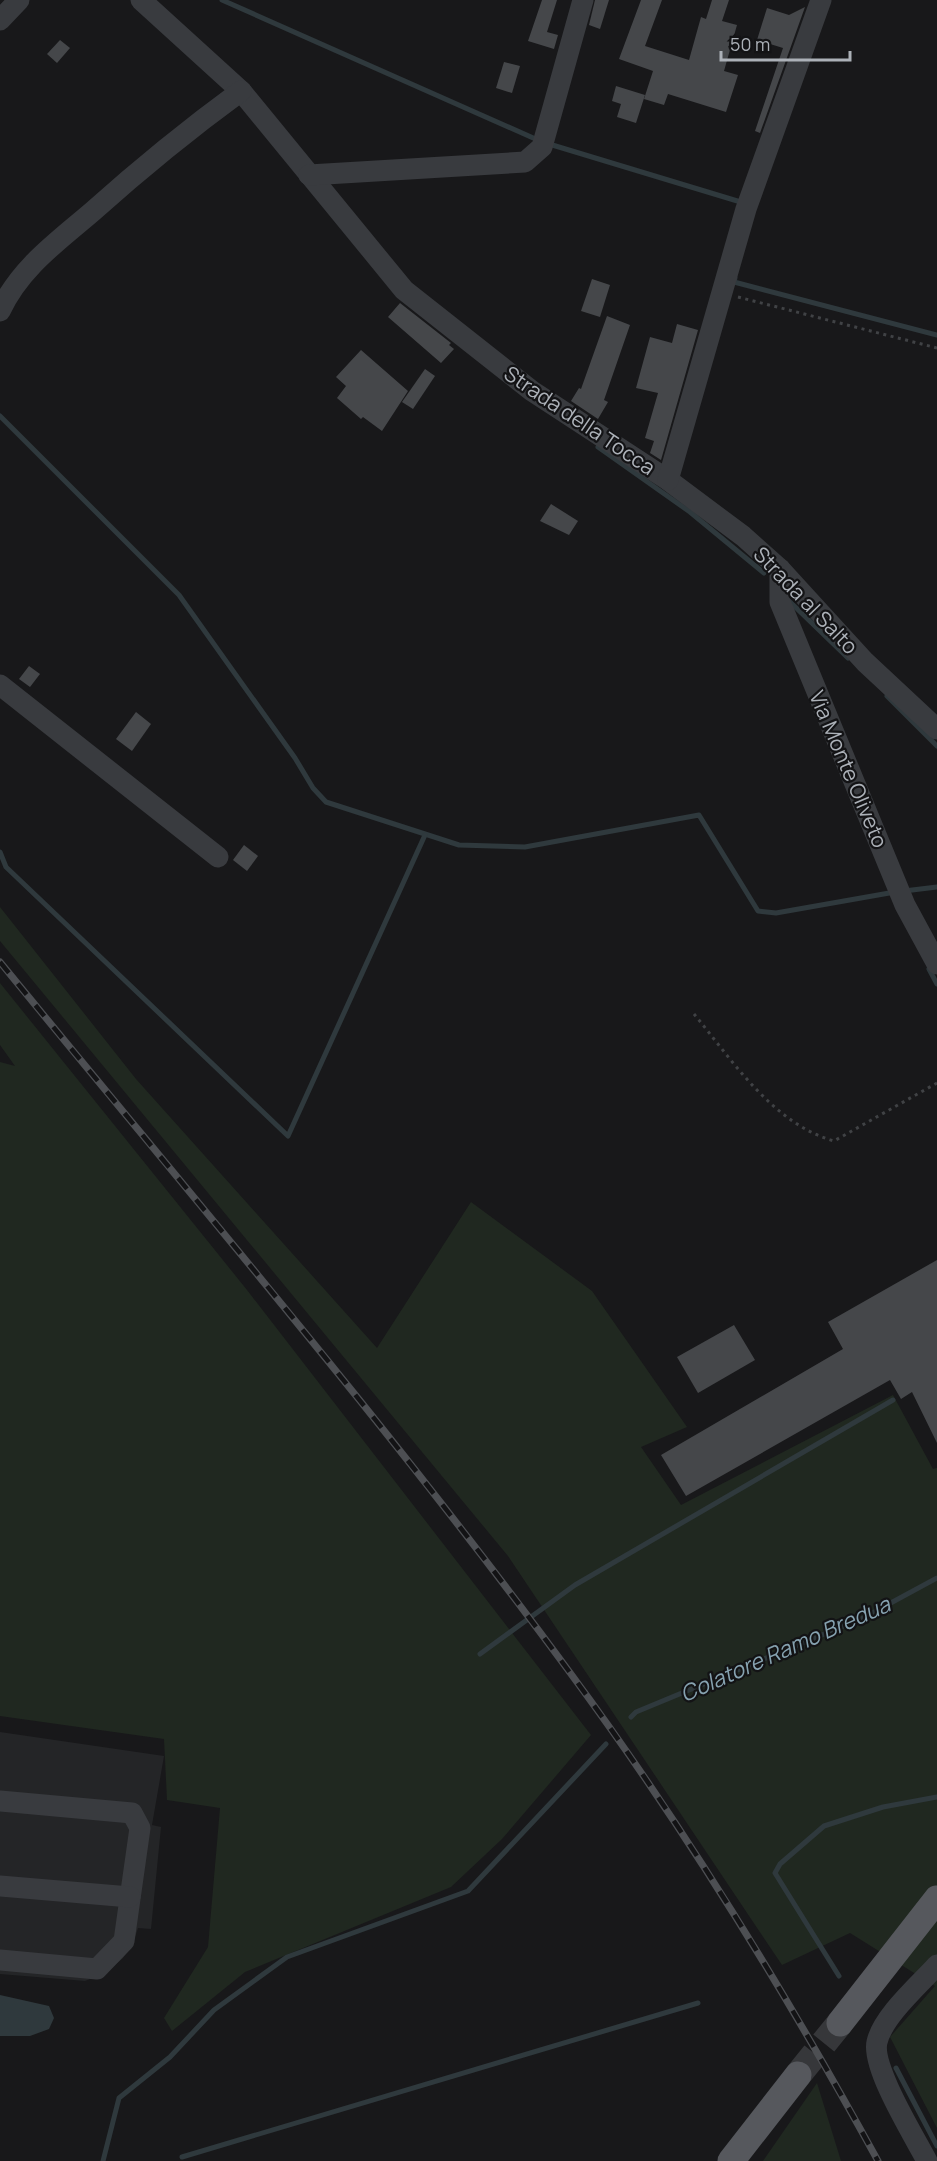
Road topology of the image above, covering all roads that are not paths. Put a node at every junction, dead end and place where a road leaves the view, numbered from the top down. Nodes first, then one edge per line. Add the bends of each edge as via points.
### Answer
1 (19, 0) edge
2 (141, 0) edge
3 (583, 0) edge
4 (821, 0) edge
5 (0, 20) edge
6 (240, 91) junction
7 (309, 175) junction
8 (0, 311) edge
9 (669, 480) junction
10 (780, 569) junction
11 (0, 685) edge
12 (937, 729) edge
13 (218, 857) dead end
14 (937, 964) edge
15 (0, 1802) edge
16 (0, 1886) edge
17 (130, 1897) junction
18 (937, 1899) edge
19 (0, 1960) edge
20 (937, 1965) edge
21 (840, 2023) tunnel mouth
22 (798, 2075) tunnel mouth
23 (731, 2161) edge
24 (927, 2161) edge

1 - 5 street
2 - 6 street, Strada della Tocca
3 - 7 street via 544,141 525,162
4 - 9 street, Strada della Tocca via 748,203
6 - 7 street, Strada della Tocca
6 - 8 street via 168,145 31,265 11,289
7 - 9 street, Strada della Tocca via 404,290 532,391
9 - 10 street, Strada al Salto
10 - 12 street, Strada al Salto via 865,662
10 - 14 street, Via Monte Oliveto via 780,602 899,891
11 - 13 street
15 - 17 street via 132,1813 140,1828
16 - 17 street
17 - 19 street via 124,1941 97,1969
18 - 21 main road
20 - 24 street via 887,2021 877,2043 882,2073
22 - 23 main road

